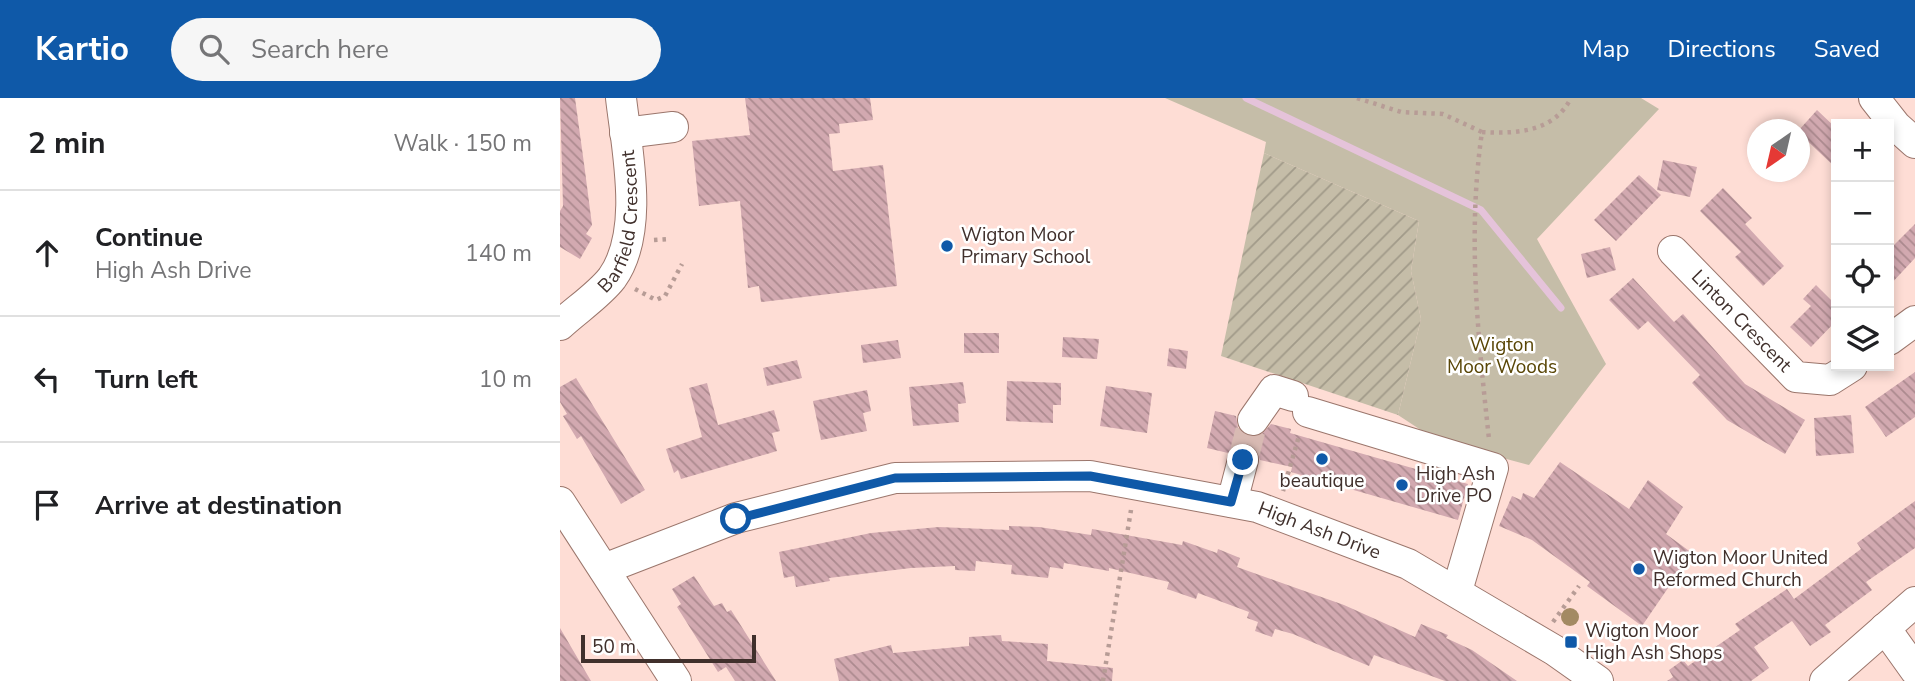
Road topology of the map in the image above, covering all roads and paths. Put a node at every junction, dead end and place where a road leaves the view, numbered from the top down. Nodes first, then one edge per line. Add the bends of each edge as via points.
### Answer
1 (621, 98) edge
2 (1357, 98) edge
3 (1571, 98) edge
4 (1874, 98) edge
5 (673, 127) dead end
6 (1482, 132) junction
7 (625, 133) junction
8 (1915, 143) edge
9 (1673, 251) dead end
10 (682, 264) dead end
11 (612, 278) junction
12 (1915, 321) edge
13 (560, 325) edge
14 (1894, 336) edge
15 (1844, 371) edge
16 (1301, 404) junction
17 (1253, 420) tunnel mouth
18 (1243, 460) tunnel mouth
19 (1493, 468) junction
20 (1135, 485) junction
21 (560, 502) edge
22 (1231, 502) junction
23 (1276, 514) junction
24 (604, 569) junction
25 (1579, 586) dead end
26 (1457, 591) junction
27 (1915, 603) edge
28 (1885, 628) junction
29 (1539, 641) junction
30 (1915, 670) edge
31 (676, 681) edge
32 (1102, 681) edge
33 (1598, 681) edge
34 (1825, 681) edge

1 - 7 street, Barfield Crescent
2 - 6 path via 1401,112 1443,114
3 - 6 path via 1565,110 1535,130
4 - 8 street
5 - 7 street
6 - 19 path via 1475,220 1478,336
7 - 11 street, Barfield Crescent via 632,220 629,243
9 - 15 street, Linton Crescent via 1796,377 1830,380
10 - 11 path via 666,296 656,300
11 - 13 street, Barfield Crescent
12 - 14 street
16 - 17 street via 1274,390
16 - 19 street
16 - 23 path
18 - 22 street
19 - 26 street
20 - 22 street, High Ash Drive
20 - 24 street, High Ash Drive via 1090,476 895,478 736,519
20 - 32 path
21 - 24 street
22 - 23 street, High Ash Drive
23 - 26 street, High Ash Drive via 1408,564
24 - 31 street
25 - 29 path
26 - 29 street, High Ash Drive
27 - 28 street
28 - 30 street
28 - 34 street
29 - 33 street, High Ash Drive

